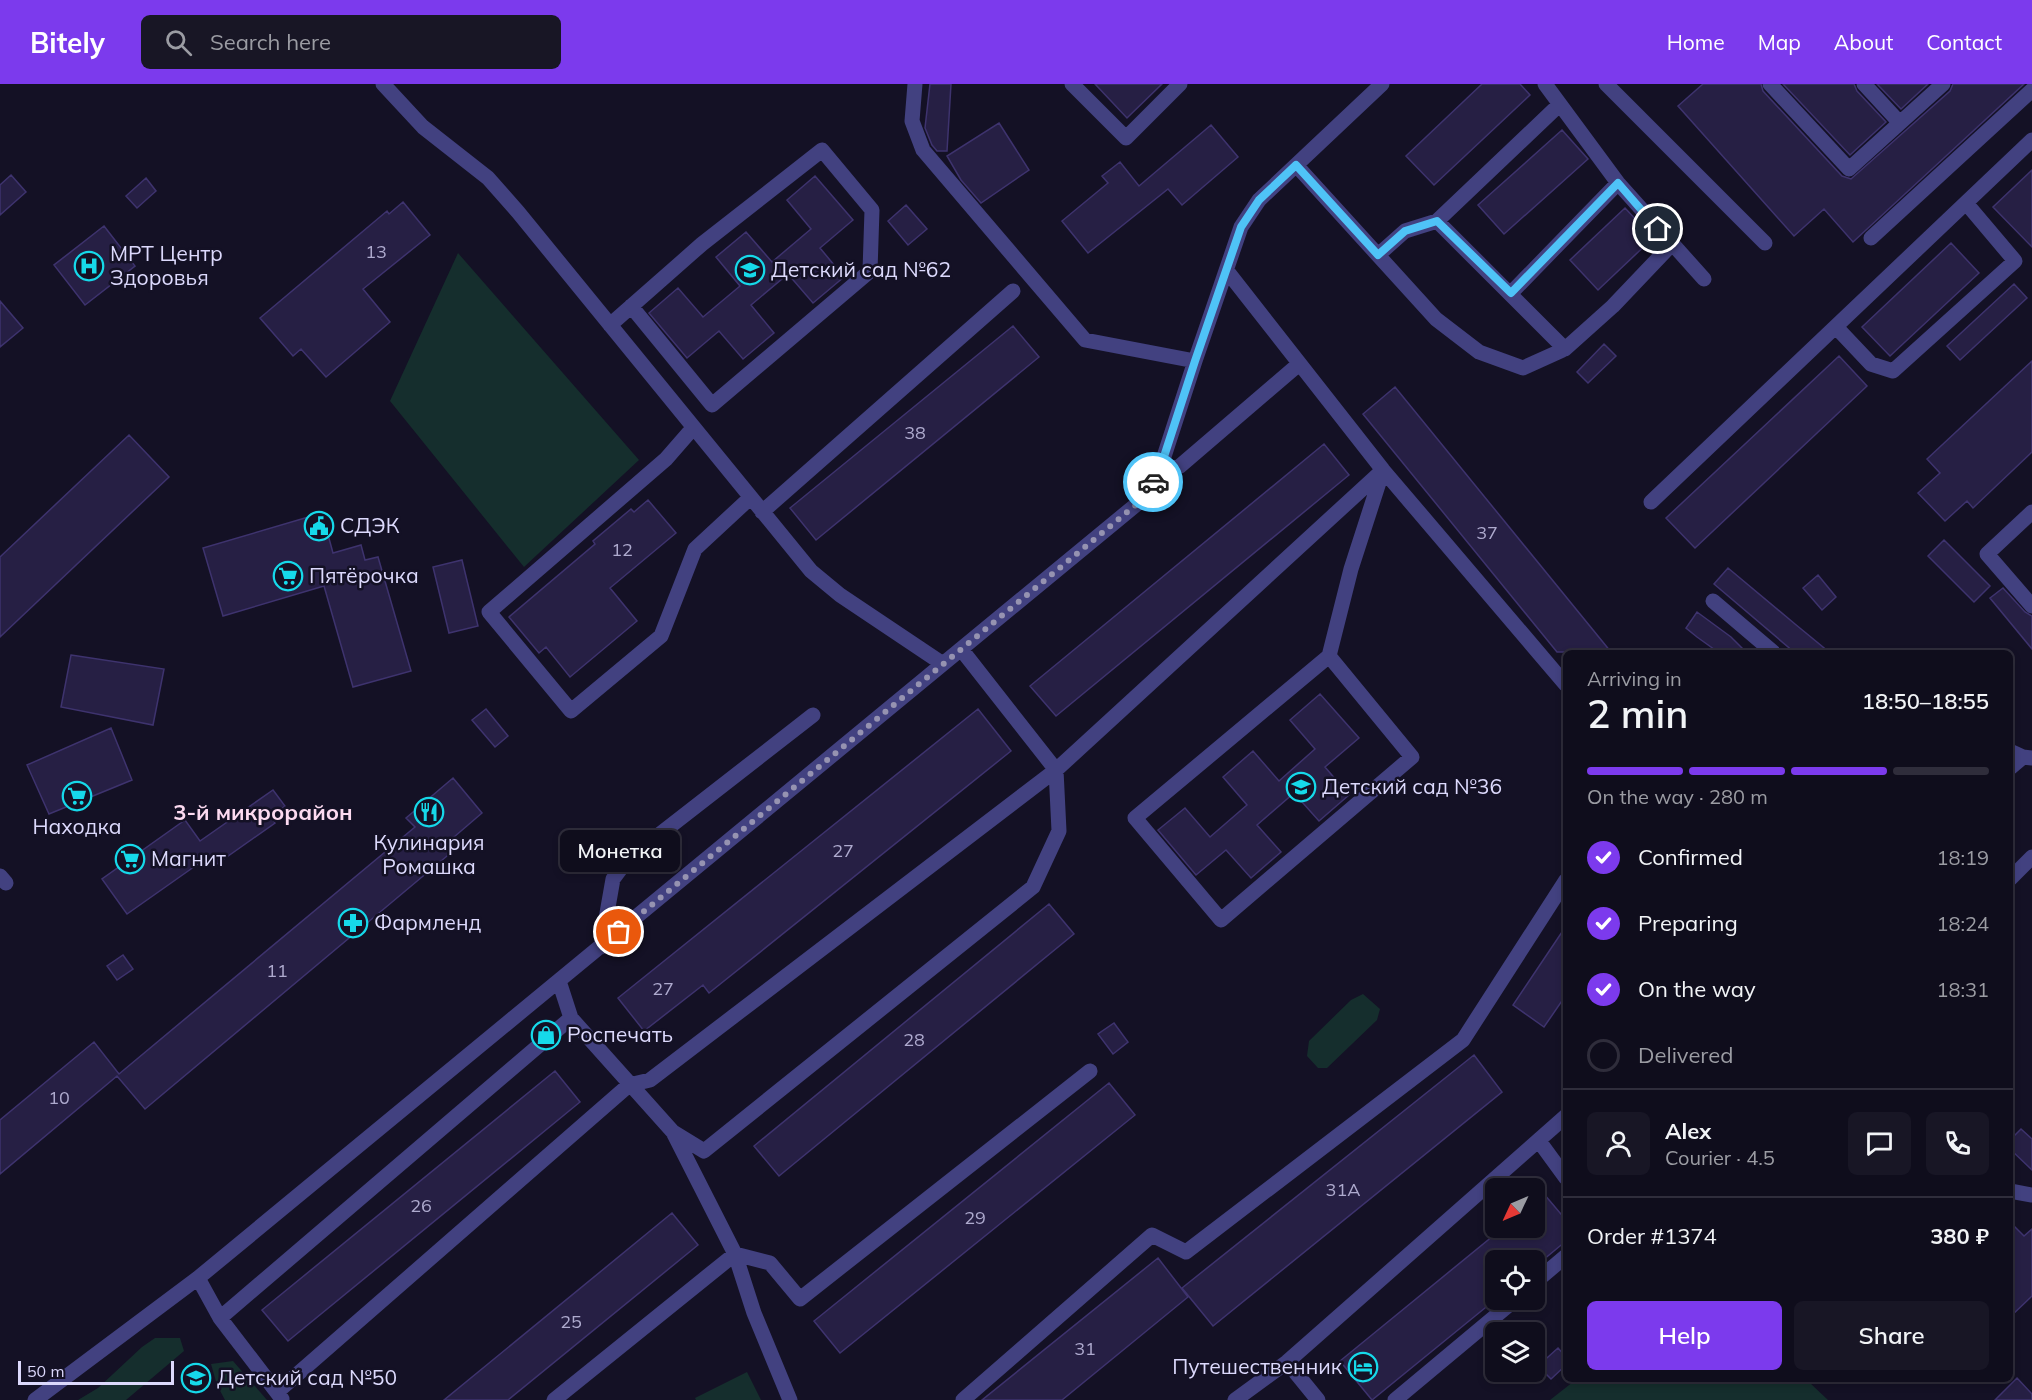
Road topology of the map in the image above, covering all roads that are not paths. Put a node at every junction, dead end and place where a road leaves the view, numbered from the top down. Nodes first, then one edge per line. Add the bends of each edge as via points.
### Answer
1 (383, 84) edge
2 (915, 84) edge
3 (1072, 84) edge
4 (1180, 84) edge
5 (1382, 84) edge
6 (1545, 84) edge
7 (1606, 84) edge
8 (1770, 84) edge
9 (1864, 84) edge
10 (1943, 84) edge
11 (2032, 90) edge
12 (1559, 105) junction
13 (1899, 122) junction
14 (2032, 140) edge
15 (1296, 165) junction
16 (1618, 183) junction
17 (1966, 203) junction
18 (1437, 221) junction
19 (1871, 238) dead end
20 (1765, 243) dead end
21 (1672, 244) junction
22 (1378, 255) junction
23 (1227, 271) junction
24 (1704, 279) dead end
25 (1013, 291) dead end
26 (1511, 293) junction
27 (631, 306) junction
28 (610, 325) junction
29 (1836, 327) junction
30 (1565, 349) junction
31 (1195, 361) junction
32 (1299, 364) junction
33 (693, 428) junction
34 (1383, 470) junction
35 (1159, 472) junction
36 (750, 498) junction
37 (1651, 502) dead end
38 (762, 512) junction
39 (2032, 512) edge
40 (1713, 601) dead end
41 (2032, 606) edge
42 (962, 649) junction
43 (1771, 650) edge
44 (1329, 656) junction
45 (944, 664) junction
46 (1563, 681) edge
47 (813, 715) dead end
48 (1056, 770) junction
49 (2032, 857) edge
50 (2013, 876) edge
51 (1563, 885) edge
52 (601, 946) junction
53 (559, 981) junction
54 (571, 1018) junction
55 (1090, 1071) dead end
56 (629, 1085) junction
57 (1563, 1119) edge
58 (673, 1132) junction
59 (1539, 1141) junction
60 (1563, 1174) edge
61 (2013, 1192) edge
62 (2032, 1195) edge
63 (735, 1254) junction
64 (1563, 1259) edge
65 (1545, 1274) edge
66 (198, 1278) junction
67 (1503, 1310) edge
68 (220, 1318) junction
69 (1287, 1362) junction
70 (280, 1396) edge
71 (35, 1400) edge
72 (555, 1400) edge
73 (790, 1400) edge
74 (963, 1400) edge
75 (1235, 1400) edge
76 (1318, 1400) edge
77 (1395, 1400) edge

1 - 28 street via 423,127 488,178
2 - 31 street via 912,121 923,150 1085,340
3 - 4 street via 1126,138
5 - 15 street
6 - 12 street
7 - 20 street
8 - 13 street via 1849,170
9 - 13 street
10 - 13 street
11 - 19 street
12 - 16 street
12 - 18 street
14 - 17 street
15 - 22 street
15 - 23 street via 1259,200 1241,227
16 - 21 street
16 - 26 street
17 - 29 street
17 - 29 street via 2014,261 1893,371 1871,364
18 - 22 street via 1405,231
18 - 26 street
21 - 24 street
21 - 30 street
22 - 30 street via 1436,319 1479,352 1522,368
23 - 31 street
23 - 32 street
25 - 38 street
26 - 30 street
27 - 27 street via 702,244 822,150 872,210 870,271 712,405
27 - 28 street
28 - 33 street
29 - 37 street
31 - 35 street
32 - 34 street
32 - 35 street via 1180,466
33 - 36 street
33 - 36 street via 666,459 489,612 571,711 660,636 695,549
34 - 44 street via 1351,569
34 - 46 street
34 - 48 street
35 - 42 street via 1137,504
36 - 38 street
38 - 45 street via 811,571 840,595
39 - 41 street via 1987,554
40 - 43 street
42 - 45 street
42 - 48 street
44 - 44 street via 1135,818 1221,920 1412,757
45 - 52 street
47 - 52 street via 628,859 613,879
48 - 56 street via 650,1080
48 - 58 street via 1059,831 1033,887 704,1151
49 - 50 street
51 - 74 street via 1463,1040 1186,1252 1152,1235
52 - 53 street
53 - 54 street
53 - 66 street
54 - 56 street
54 - 68 street
55 - 63 street via 800,1299 770,1263
56 - 58 street
56 - 70 street
57 - 59 street
58 - 63 street
59 - 60 street
59 - 69 street
61 - 62 street
63 - 72 street
63 - 73 street via 754,1313
64 - 65 street
66 - 68 street
66 - 71 street
67 - 77 street
68 - 70 street
69 - 75 street
69 - 76 street

